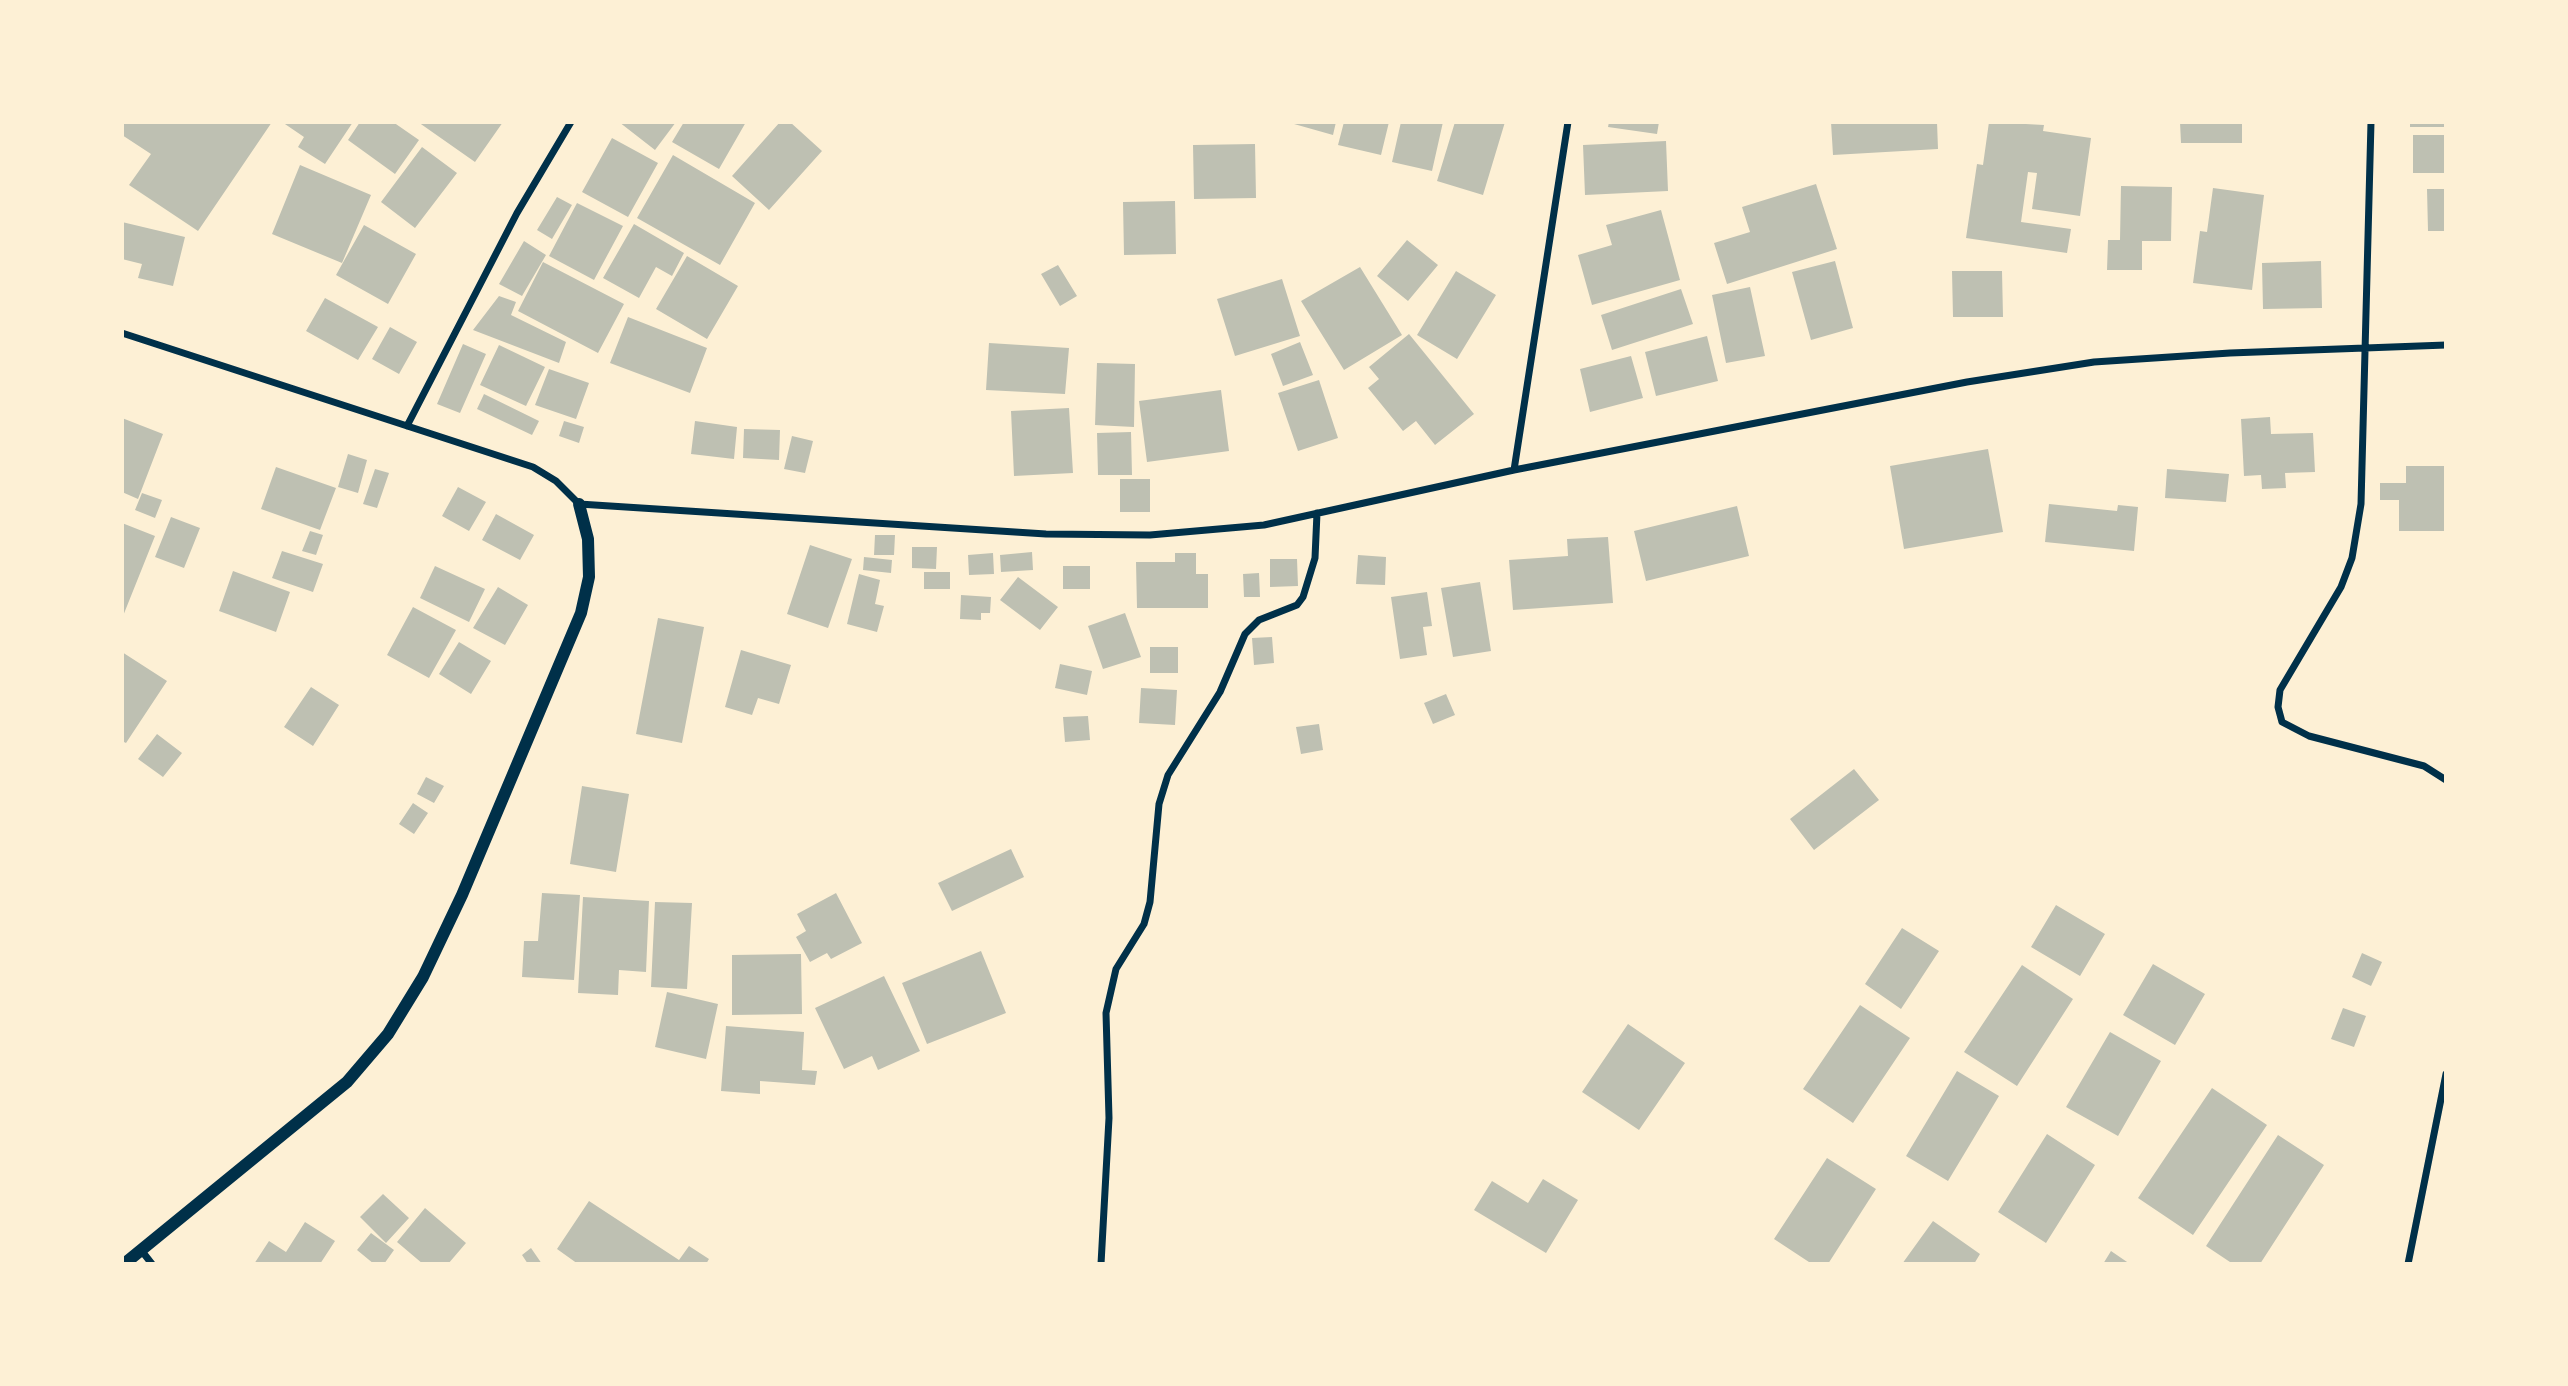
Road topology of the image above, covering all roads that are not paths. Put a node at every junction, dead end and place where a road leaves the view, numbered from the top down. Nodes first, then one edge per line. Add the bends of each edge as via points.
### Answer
1 (570, 122) edge
2 (1568, 122) edge
3 (2371, 122) edge
4 (122, 333) edge
5 (2445, 345) edge
6 (2365, 349) junction
7 (407, 426) junction
8 (1514, 470) junction
9 (579, 504) junction
10 (1317, 513) junction
11 (2445, 780) edge
12 (2445, 1074) edge
13 (141, 1250) junction
14 (124, 1264) edge
15 (152, 1264) edge
16 (1101, 1264) edge
17 (2408, 1264) edge

1 - 7 street via 517,212
2 - 8 street
3 - 6 street
4 - 7 street
5 - 6 street
6 - 8 street via 2094,362 1967,382
6 - 11 street via 2361,504 2352,558 2341,587 2280,690 2278,707 2282,722 2309,736 2424,766
7 - 9 street via 533,467 556,481
8 - 10 street
9 - 10 street via 1046,534 1150,535 1264,525
9 - 13 street via 588,539 589,577 581,613 463,895 423,977 388,1034 347,1082
10 - 16 street via 1315,558 1303,597 1297,605 1259,620 1245,634 1220,692 1168,775 1158,804 1150,902 1144,924 1116,969 1105,1013 1109,1118
12 - 17 street
13 - 14 street
13 - 15 street

